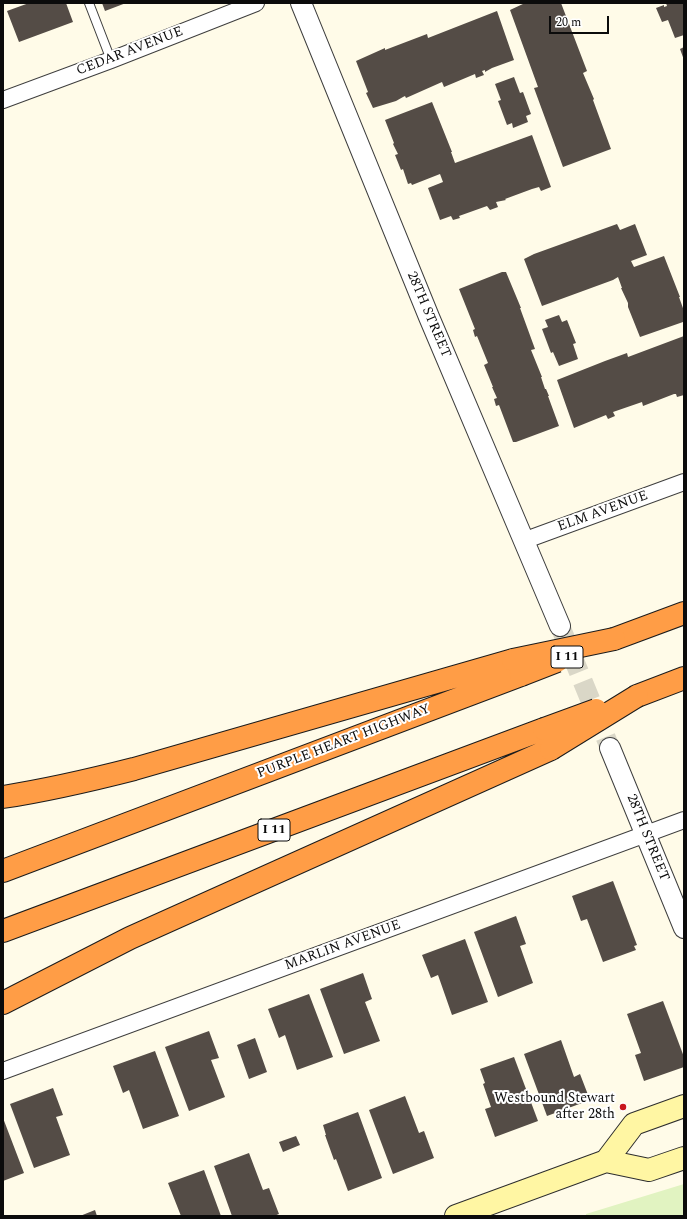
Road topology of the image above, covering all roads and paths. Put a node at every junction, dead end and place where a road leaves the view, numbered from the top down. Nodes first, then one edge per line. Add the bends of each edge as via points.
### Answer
1 (89, 3) edge
2 (256, 3) edge
3 (301, 3) edge
4 (111, 60) junction
5 (3, 100) edge
6 (684, 482) edge
7 (523, 541) junction
8 (684, 613) edge
9 (560, 626) tunnel mouth
10 (517, 668) junction
11 (684, 678) edge
12 (636, 696) junction
13 (610, 748) tunnel mouth
14 (3, 797) edge
15 (684, 820) edge
16 (645, 835) junction
17 (3, 871) edge
18 (684, 928) edge
19 (3, 931) edge
20 (3, 1003) edge
21 (3, 1071) edge
22 (684, 1106) edge
23 (684, 1158) edge
24 (606, 1161) junction
25 (456, 1216) edge

1 - 4 lane
2 - 4 street, CEDAR AVENUE
3 - 7 street, 28TH STREET
4 - 5 street, CEDAR AVENUE
6 - 7 street, ELM AVENUE
7 - 9 street, 28TH STREET
8 - 10 highway, bridge via 614,639
10 - 14 highway via 134,769 38,792
10 - 17 highway, PURPLE HEART HIGHWAY
11 - 12 highway, I 11
12 - 19 highway, I 11, bridge
12 - 20 highway, bridge via 551,749 130,938
13 - 16 street, 28TH STREET
15 - 16 street, MARLIN AVENUE
16 - 18 street, 28TH STREET
16 - 21 street, MARLIN AVENUE
22 - 24 main road via 634,1124
23 - 24 main road via 650,1170
24 - 25 main road

